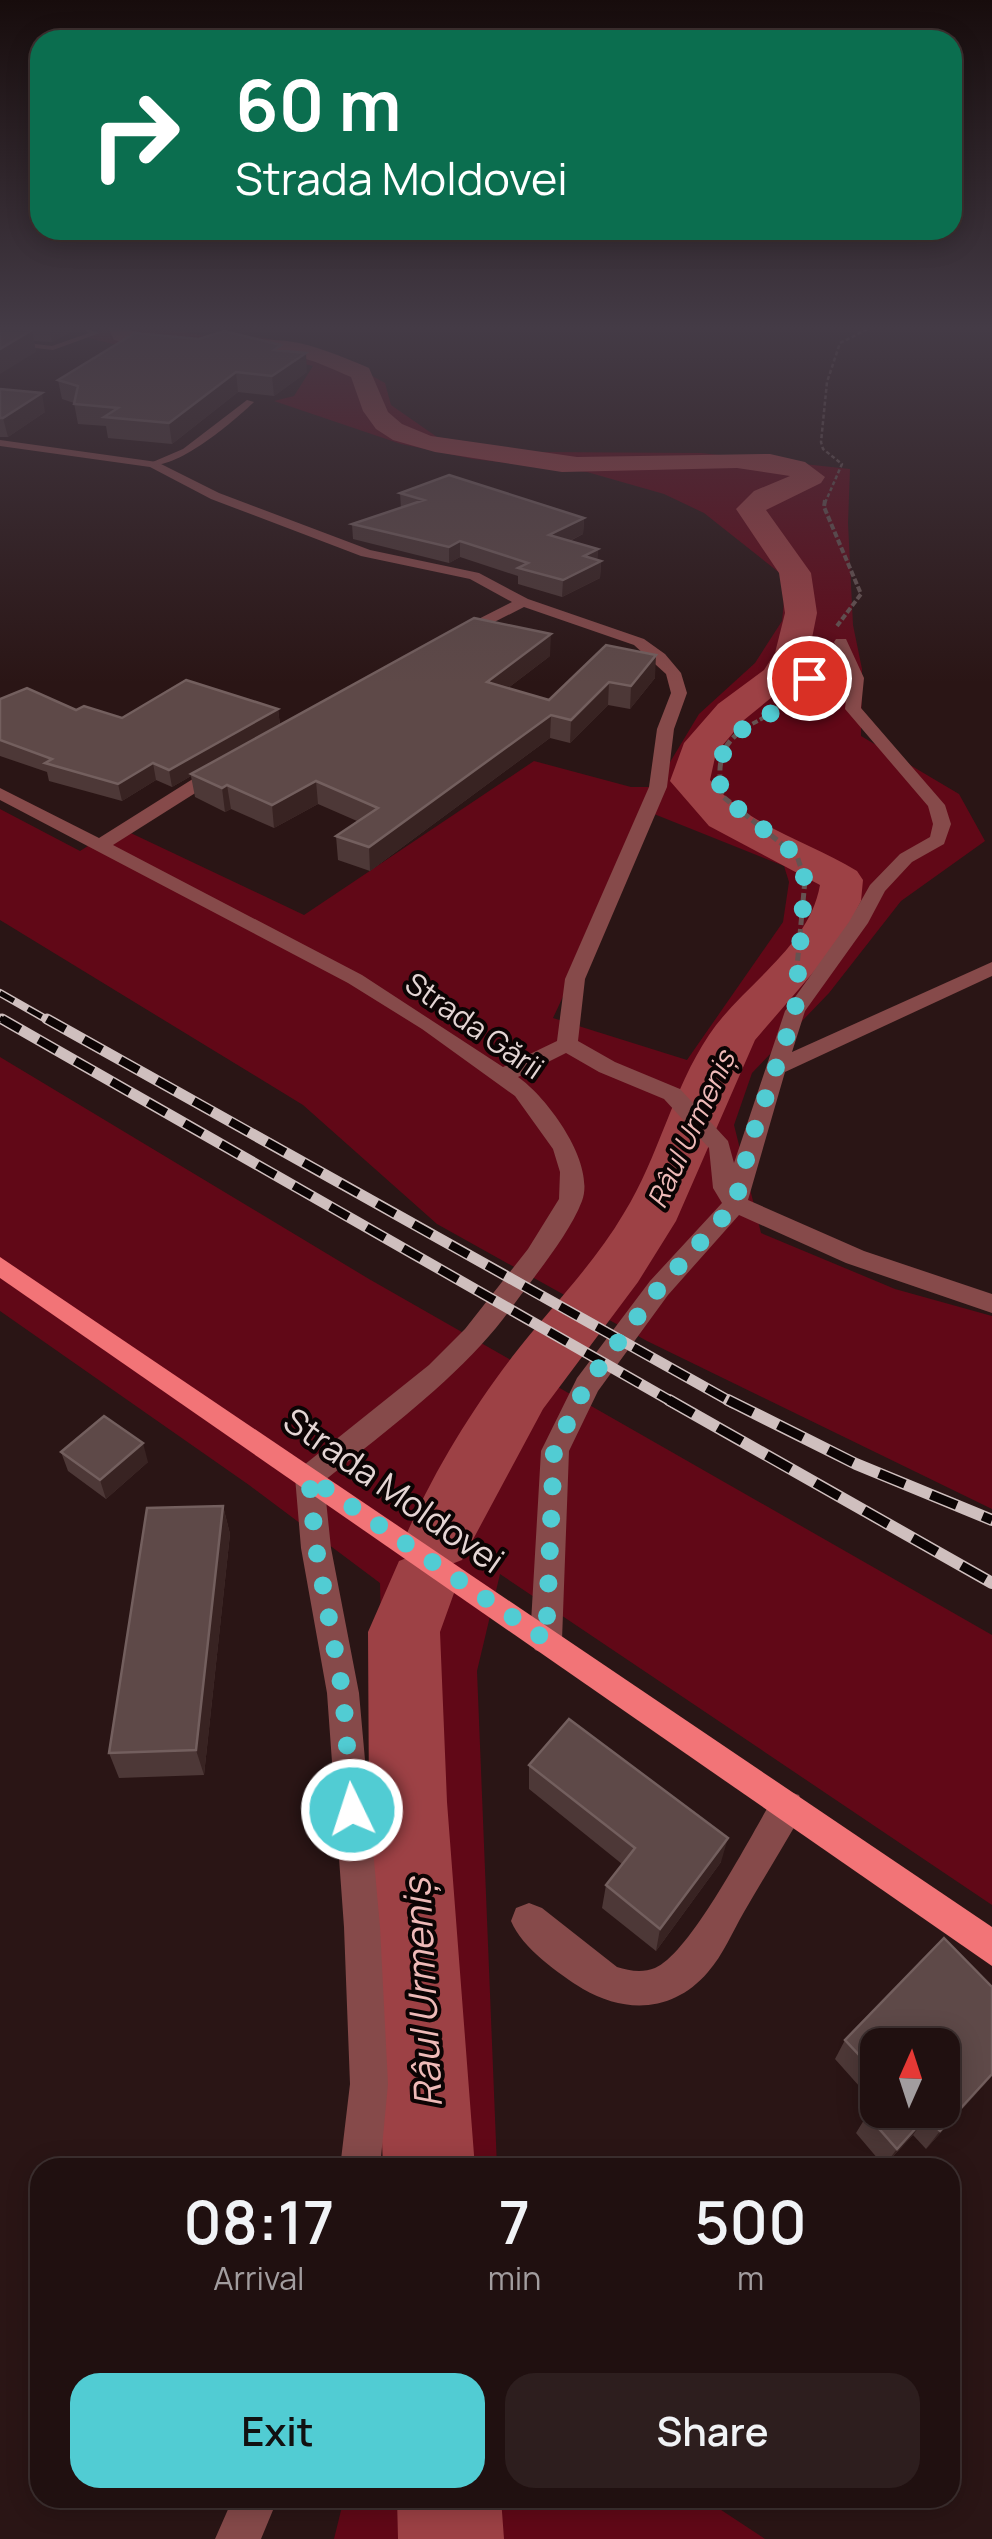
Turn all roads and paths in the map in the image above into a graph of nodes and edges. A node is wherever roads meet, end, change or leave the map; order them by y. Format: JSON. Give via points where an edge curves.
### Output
{"nodes":[{"id":1,"x":25,"y":446,"type":"edge"},
{"id":2,"x":192,"y":446,"type":"edge"},
{"id":3,"x":822,"y":446,"type":"edge"},
{"id":4,"x":152,"y":464,"type":"junction"},
{"id":5,"x":523,"y":602,"type":"junction"},
{"id":6,"x":445,"y":642,"type":"edge"},
{"id":7,"x":841,"y":642,"type":"junction"},
{"id":8,"x":243,"y":756,"type":"edge"},
{"id":9,"x":0,"y":793,"type":"edge"},
{"id":10,"x":100,"y":845,"type":"junction"},
{"id":11,"x":992,"y":968,"type":"edge"},
{"id":12,"x":795,"y":1012,"type":"junction"},
{"id":13,"x":567,"y":1044,"type":"junction"},
{"id":14,"x":773,"y":1069,"type":"junction"},
{"id":15,"x":505,"y":1075,"type":"junction"},
{"id":16,"x":735,"y":1204,"type":"junction"},
{"id":17,"x":0,"y":1266,"type":"edge"},
{"id":18,"x":992,"y":1304,"type":"edge"},
{"id":19,"x":309,"y":1477,"type":"junction"},
{"id":20,"x":546,"y":1640,"type":"junction"},
{"id":21,"x":786,"y":1808,"type":"junction"},
{"id":22,"x":530,"y":1920,"type":"dead end"},
{"id":23,"x":992,"y":1948,"type":"edge"},
{"id":24,"x":361,"y":2158,"type":"edge"},
{"id":25,"x":252,"y":2508,"type":"edge"},
{"id":26,"x":238,"y":2539,"type":"edge"}],
"edges":[{"from":1,"to":4,"type":"street"},
{"from":2,"to":4,"type":"lane"},
{"from":3,"to":7,"type":"path","via":[[842,464],[825,492],[824,508],[861,594],[840,619]]},
{"from":4,"to":5,"type":"street","via":[[214,496],[348,546],[474,576]]},
{"from":5,"to":6,"type":"street"},
{"from":5,"to":13,"type":"street","via":[[640,642],[673,673],[679,692],[662,731],[664,762],[649,813],[576,979]]},
{"from":7,"to":12,"type":"street","via":[[856,678],[853,709],[936,805],[942,824],[938,840],[906,858],[878,889]]},
{"from":7,"to":12,"type":"path","via":[[770,714],[734,734],[717,765],[722,796],[797,856],[805,880]]},
{"from":8,"to":10,"type":"street"},
{"from":9,"to":10,"type":"street","name":"Strada Gării"},
{"from":10,"to":15,"type":"street","name":"Strada Gării","via":[[355,979]]},
{"from":11,"to":14,"type":"street"},
{"from":12,"to":14,"type":"street"},
{"from":13,"to":15,"type":"street"},
{"from":13,"to":16,"type":"street","via":[[672,1094],[720,1146],[725,1188]]},
{"from":14,"to":16,"type":"street"},
{"from":15,"to":19,"type":"street","name":"Strada Gării","via":[[534,1102],[564,1148],[572,1172],[560,1222],[474,1336]]},
{"from":16,"to":18,"type":"street","via":[[855,1257]]},
{"from":16,"to":20,"type":"street","via":[[659,1288],[586,1385],[554,1451]]},
{"from":17,"to":19,"type":"main road","name":"Strada Moldovei"},
{"from":19,"to":20,"type":"main road","name":"Strada Moldovei"},
{"from":19,"to":24,"type":"street","via":[[343,1694],[362,1928],[369,2084]]},
{"from":20,"to":21,"type":"main road","name":"Strada Moldovei"},
{"from":21,"to":22,"type":"street","via":[[696,1959],[654,1990],[607,1984]]},
{"from":21,"to":23,"type":"main road","name":"Strada Moldovei"},
{"from":25,"to":26,"type":"street"}]}
